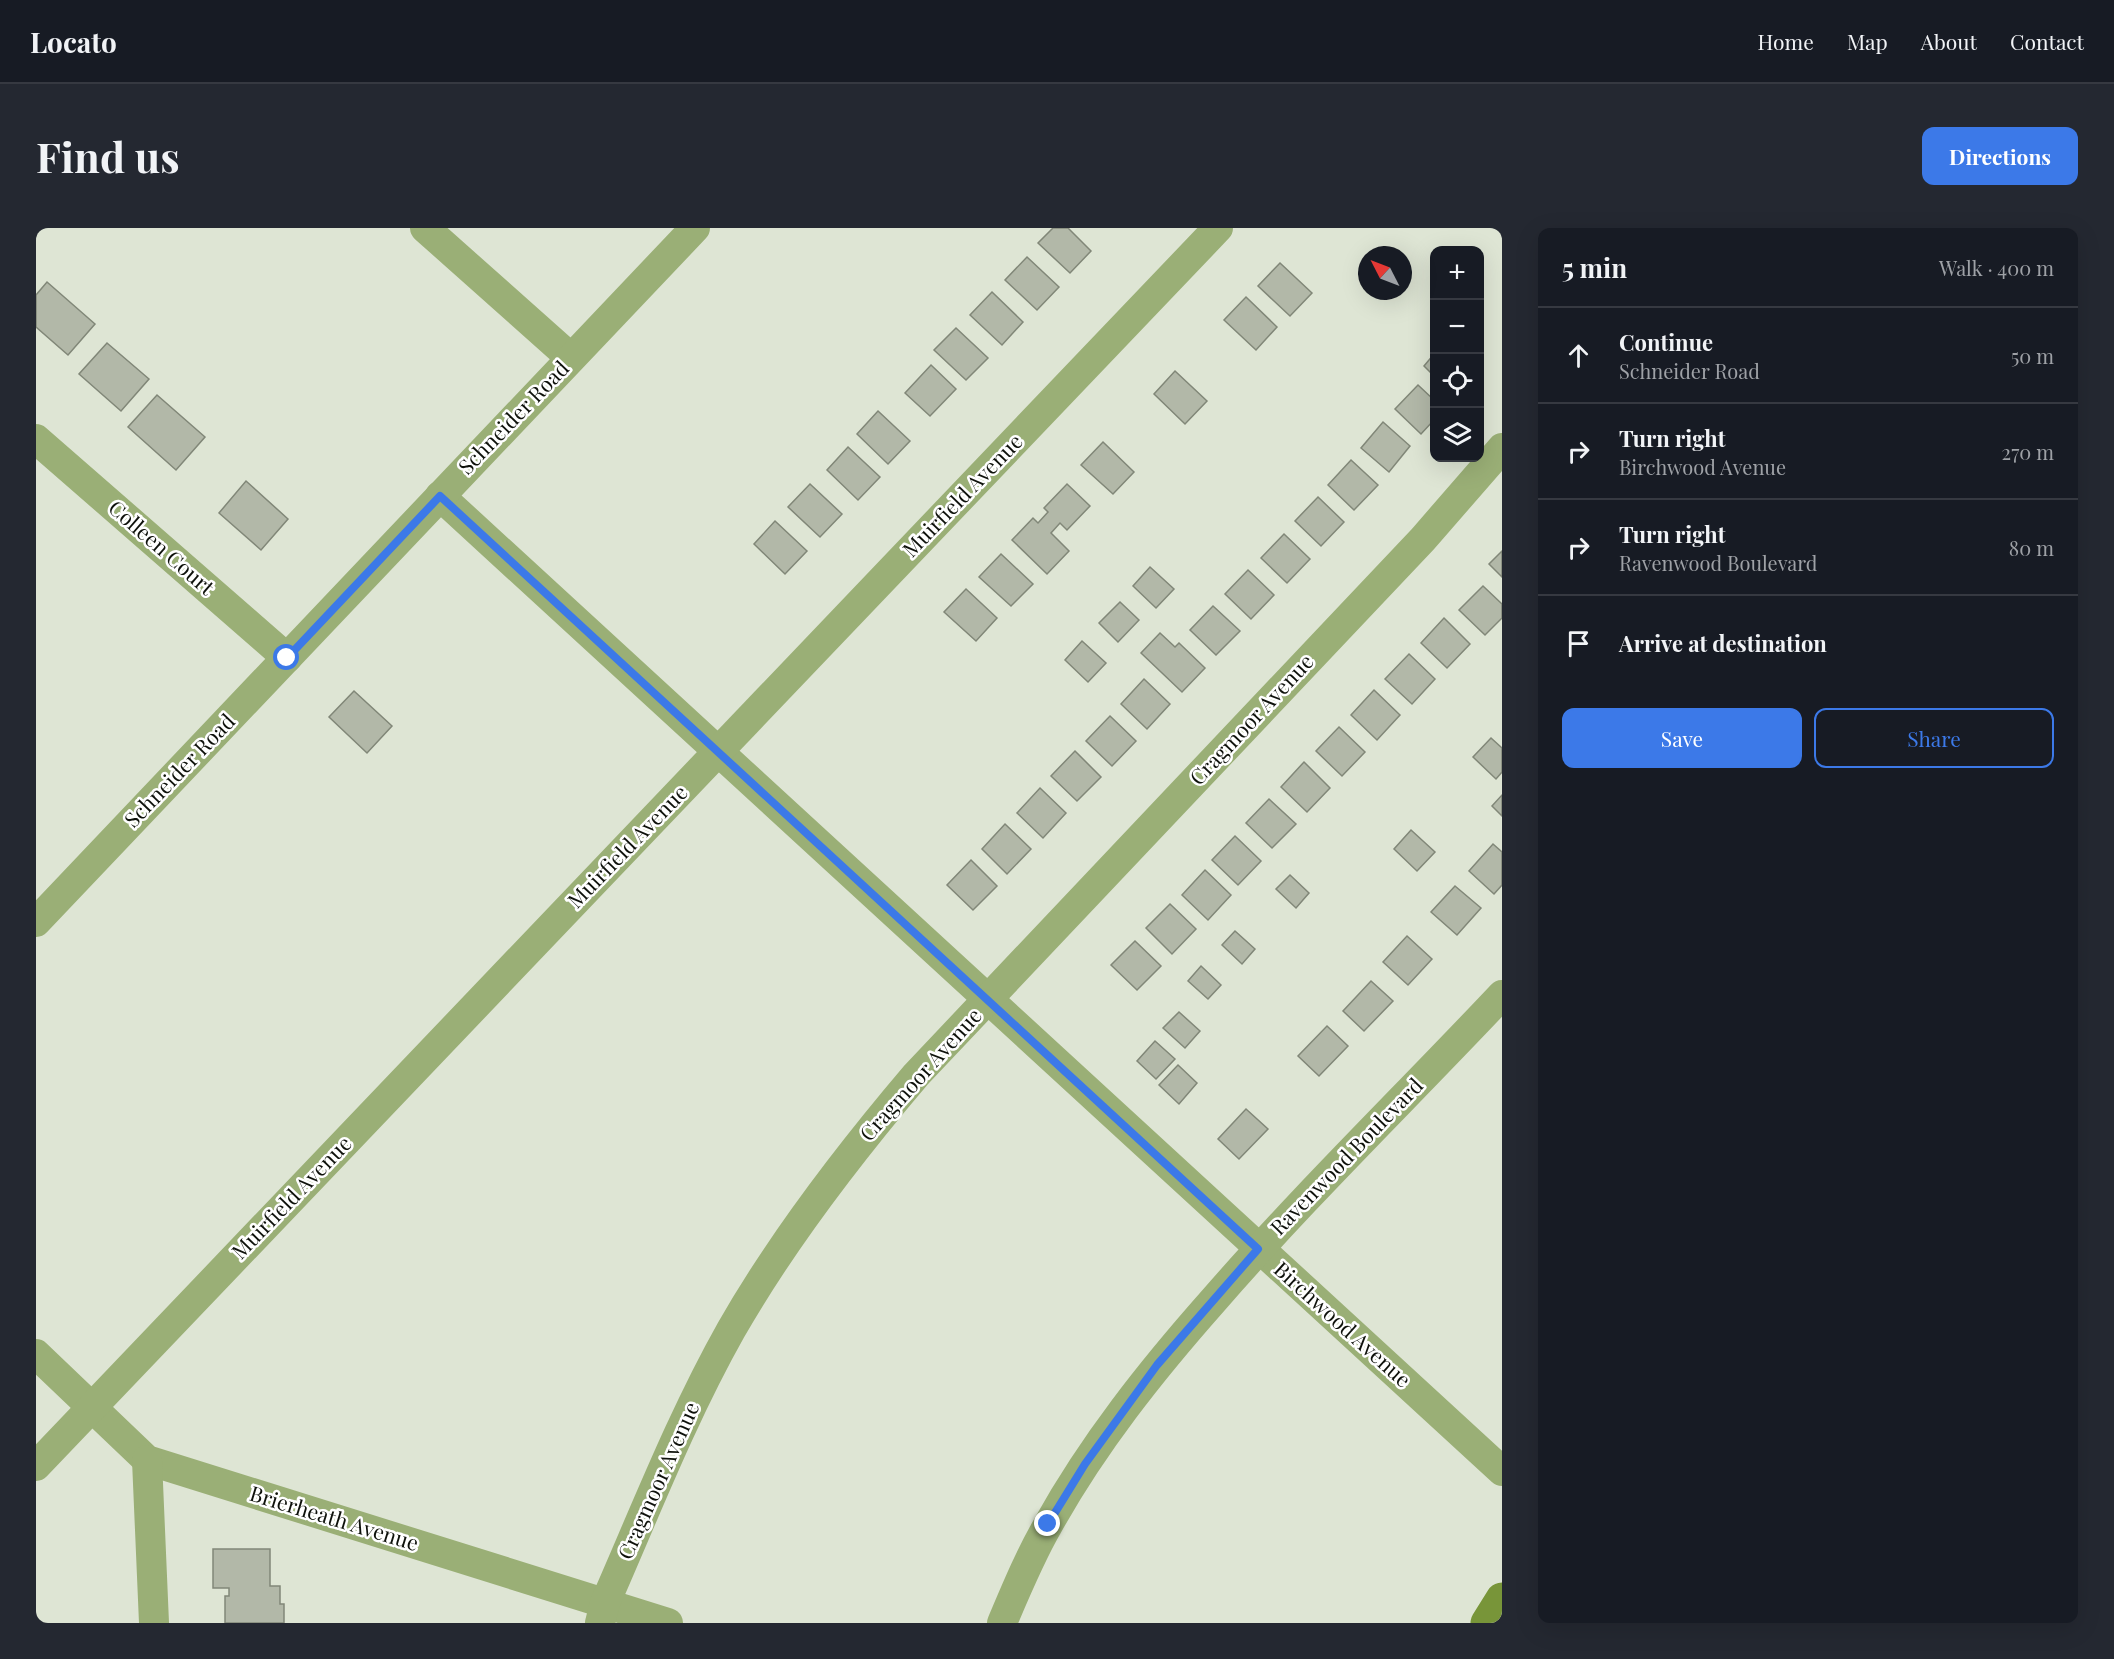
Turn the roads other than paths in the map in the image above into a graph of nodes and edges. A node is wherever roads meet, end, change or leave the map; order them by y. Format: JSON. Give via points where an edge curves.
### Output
{"nodes":[{"id":1,"x":425,"y":228,"type":"edge"},
{"id":2,"x":695,"y":228,"type":"edge"},
{"id":3,"x":1218,"y":228,"type":"edge"},
{"id":4,"x":572,"y":358,"type":"junction"},
{"id":5,"x":36,"y":439,"type":"edge"},
{"id":6,"x":1502,"y":448,"type":"edge"},
{"id":7,"x":440,"y":496,"type":"junction"},
{"id":8,"x":287,"y":658,"type":"junction"},
{"id":9,"x":718,"y":753,"type":"junction"},
{"id":10,"x":36,"y":922,"type":"edge"},
{"id":11,"x":1502,"y":995,"type":"edge"},
{"id":12,"x":989,"y":999,"type":"junction"},
{"id":13,"x":1258,"y":1249,"type":"junction"},
{"id":14,"x":36,"y":1354,"type":"edge"},
{"id":15,"x":92,"y":1407,"type":"junction"},
{"id":16,"x":147,"y":1461,"type":"junction"},
{"id":17,"x":36,"y":1466,"type":"edge"},
{"id":18,"x":1502,"y":1471,"type":"edge"},
{"id":19,"x":1502,"y":1599,"type":"edge"},
{"id":20,"x":603,"y":1613,"type":"edge"},
{"id":21,"x":154,"y":1623,"type":"edge"},
{"id":22,"x":668,"y":1623,"type":"edge"},
{"id":23,"x":1002,"y":1623,"type":"edge"},
{"id":24,"x":1487,"y":1623,"type":"edge"}],
"edges":[{"from":1,"to":4,"type":"street"},
{"from":2,"to":4,"type":"street","name":"Schneider Road"},
{"from":3,"to":9,"type":"street","name":"Muirfield Avenue"},
{"from":4,"to":7,"type":"street","name":"Schneider Road"},
{"from":5,"to":8,"type":"street","name":"Colleen Court"},
{"from":6,"to":12,"type":"street","name":"Cragmoor Avenue","via":[[1423,538]]},
{"from":7,"to":8,"type":"street","name":"Schneider Road"},
{"from":7,"to":9,"type":"street","name":"Birchwood Avenue"},
{"from":8,"to":10,"type":"street","name":"Schneider Road"},
{"from":9,"to":12,"type":"street","name":"Birchwood Avenue"},
{"from":9,"to":15,"type":"street","name":"Muirfield Avenue"},
{"from":11,"to":13,"type":"street","name":"Ravenwood Boulevard"},
{"from":12,"to":13,"type":"street","name":"Birchwood Avenue"},
{"from":12,"to":20,"type":"street","name":"Cragmoor Avenue","via":[[880,1116],[770,1266],[696,1399]]},
{"from":13,"to":18,"type":"street","name":"Birchwood Avenue"},
{"from":13,"to":23,"type":"street","name":"Ravenwood Boulevard","via":[[1157,1365],[1085,1464],[1048,1524]]},
{"from":14,"to":15,"type":"street","name":"Brierheath Avenue"},
{"from":15,"to":16,"type":"street","name":"Brierheath Avenue"},
{"from":15,"to":17,"type":"street","name":"Muirfield Avenue"},
{"from":16,"to":20,"type":"street","name":"Brierheath Avenue"},
{"from":16,"to":21,"type":"street"},
{"from":19,"to":24,"type":"street"},
{"from":20,"to":22,"type":"street","name":"Brierheath Avenue"}]}
